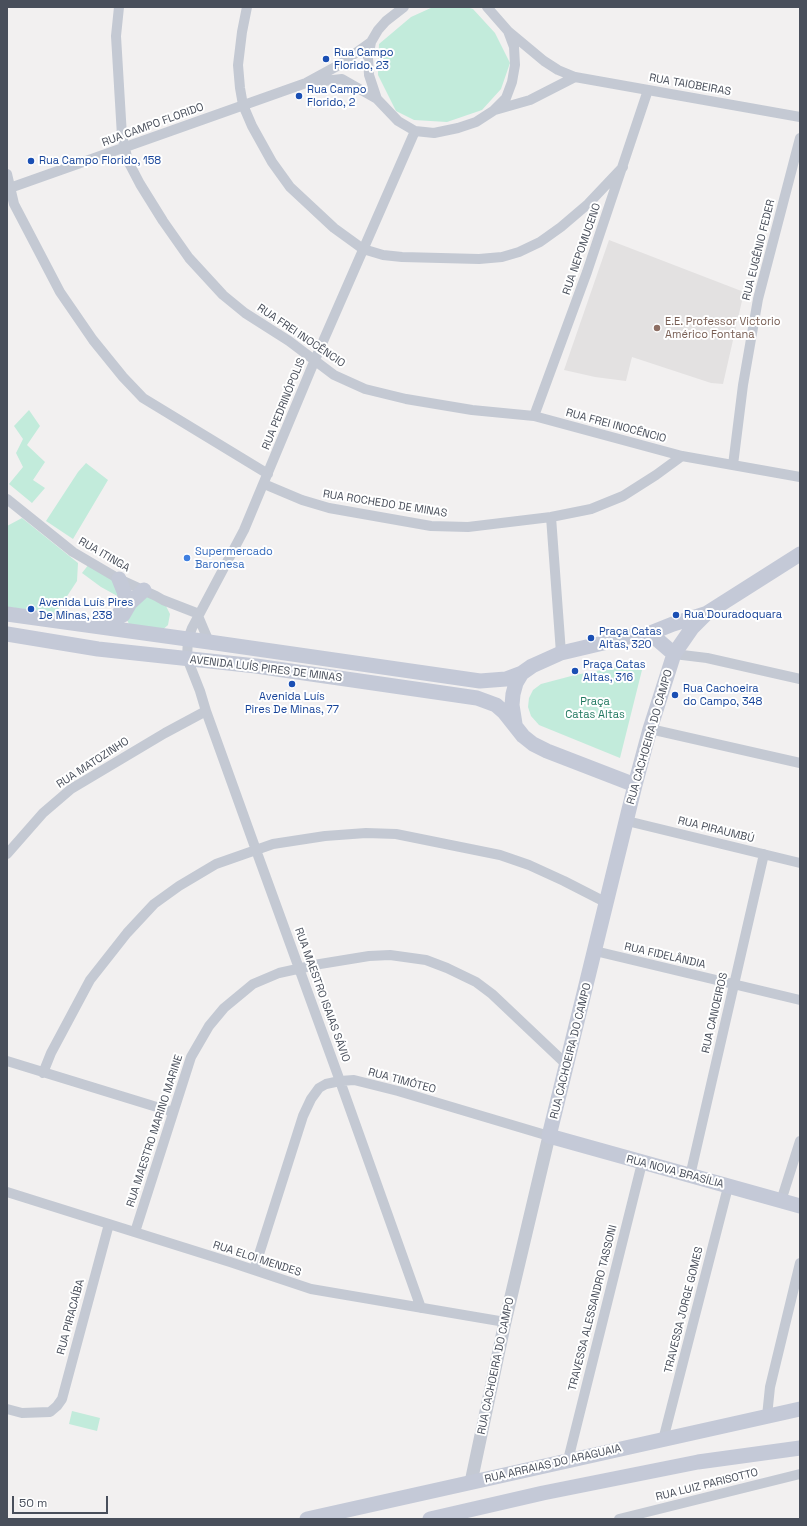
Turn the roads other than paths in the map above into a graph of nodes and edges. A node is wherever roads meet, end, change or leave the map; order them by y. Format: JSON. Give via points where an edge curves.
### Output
{"nodes":[{"id":1,"x":119,"y":7,"type":"edge"},
{"id":2,"x":247,"y":7,"type":"edge"},
{"id":3,"x":404,"y":7,"type":"edge"},
{"id":4,"x":487,"y":7,"type":"edge"},
{"id":5,"x":508,"y":31,"type":"junction"},
{"id":6,"x":371,"y":42,"type":"junction"},
{"id":7,"x":575,"y":76,"type":"junction"},
{"id":8,"x":306,"y":83,"type":"junction"},
{"id":9,"x":648,"y":90,"type":"junction"},
{"id":10,"x":377,"y":99,"type":"junction"},
{"id":11,"x":243,"y":105,"type":"junction"},
{"id":12,"x":493,"y":111,"type":"junction"},
{"id":13,"x":800,"y":118,"type":"edge"},
{"id":14,"x":415,"y":131,"type":"junction"},
{"id":15,"x":800,"y":138,"type":"edge"},
{"id":16,"x":124,"y":147,"type":"junction"},
{"id":17,"x":623,"y":167,"type":"junction"},
{"id":18,"x":7,"y":174,"type":"edge"},
{"id":19,"x":9,"y":189,"type":"edge"},
{"id":20,"x":363,"y":249,"type":"junction"},
{"id":21,"x":314,"y":362,"type":"junction"},
{"id":22,"x":534,"y":416,"type":"junction"},
{"id":23,"x":682,"y":456,"type":"junction"},
{"id":24,"x":733,"y":465,"type":"junction"},
{"id":25,"x":800,"y":477,"type":"edge"},
{"id":26,"x":266,"y":479,"type":"junction"},
{"id":27,"x":7,"y":499,"type":"edge"},
{"id":28,"x":551,"y":517,"type":"junction"},
{"id":29,"x":800,"y":554,"type":"edge"},
{"id":30,"x":119,"y":579,"type":"junction"},
{"id":31,"x":144,"y":590,"type":"junction"},
{"id":32,"x":708,"y":613,"type":"junction"},
{"id":33,"x":7,"y":614,"type":"edge"},
{"id":34,"x":198,"y":615,"type":"junction"},
{"id":35,"x":94,"y":626,"type":"junction"},
{"id":36,"x":124,"y":630,"type":"junction"},
{"id":37,"x":7,"y":634,"type":"edge"},
{"id":38,"x":648,"y":634,"type":"junction"},
{"id":39,"x":188,"y":639,"type":"junction"},
{"id":40,"x":209,"y":642,"type":"junction"},
{"id":41,"x":561,"y":653,"type":"junction"},
{"id":42,"x":674,"y":654,"type":"junction"},
{"id":43,"x":187,"y":658,"type":"junction"},
{"id":44,"x":204,"y":660,"type":"junction"},
{"id":45,"x":522,"y":673,"type":"junction"},
{"id":46,"x":800,"y":679,"type":"edge"},
{"id":47,"x":200,"y":690,"type":"junction"},
{"id":48,"x":206,"y":711,"type":"junction"},
{"id":49,"x":515,"y":724,"type":"junction"},
{"id":50,"x":650,"y":729,"type":"junction"},
{"id":51,"x":800,"y":763,"type":"edge"},
{"id":52,"x":635,"y":785,"type":"junction"},
{"id":53,"x":627,"y":821,"type":"junction"},
{"id":54,"x":256,"y":850,"type":"junction"},
{"id":55,"x":7,"y":854,"type":"edge"},
{"id":56,"x":764,"y":854,"type":"junction"},
{"id":57,"x":800,"y":863,"type":"edge"},
{"id":58,"x":606,"y":903,"type":"junction"},
{"id":59,"x":595,"y":951,"type":"junction"},
{"id":60,"x":299,"y":968,"type":"junction"},
{"id":61,"x":734,"y":985,"type":"junction"},
{"id":62,"x":800,"y":1000,"type":"edge"},
{"id":63,"x":7,"y":1061,"type":"edge"},
{"id":64,"x":567,"y":1065,"type":"junction"},
{"id":65,"x":43,"y":1073,"type":"junction"},
{"id":66,"x":340,"y":1081,"type":"junction"},
{"id":67,"x":173,"y":1112,"type":"junction"},
{"id":68,"x":549,"y":1136,"type":"junction"},
{"id":69,"x":800,"y":1141,"type":"edge"},
{"id":70,"x":642,"y":1163,"type":"junction"},
{"id":71,"x":690,"y":1176,"type":"junction"},
{"id":72,"x":728,"y":1187,"type":"junction"},
{"id":73,"x":7,"y":1192,"type":"edge"},
{"id":74,"x":780,"y":1201,"type":"junction"},
{"id":75,"x":800,"y":1206,"type":"edge"},
{"id":76,"x":110,"y":1224,"type":"junction"},
{"id":77,"x":134,"y":1232,"type":"junction"},
{"id":78,"x":800,"y":1263,"type":"edge"},
{"id":79,"x":254,"y":1270,"type":"junction"},
{"id":80,"x":421,"y":1308,"type":"junction"},
{"id":81,"x":506,"y":1322,"type":"junction"},
{"id":82,"x":7,"y":1409,"type":"edge"},
{"id":83,"x":800,"y":1409,"type":"edge"},
{"id":84,"x":766,"y":1416,"type":"junction"},
{"id":85,"x":663,"y":1440,"type":"junction"},
{"id":86,"x":800,"y":1448,"type":"edge"},
{"id":87,"x":568,"y":1460,"type":"junction"},
{"id":88,"x":800,"y":1474,"type":"edge"},
{"id":89,"x":471,"y":1482,"type":"junction"},
{"id":90,"x":307,"y":1519,"type":"edge"},
{"id":91,"x":430,"y":1519,"type":"edge"},
{"id":92,"x":619,"y":1519,"type":"edge"}],
"edges":[{"from":1,"to":16,"type":"street","name":"RUA FREI INOCÊNCIO","via":[[116,36]]},
{"from":2,"to":11,"type":"street","via":[[238,65]]},
{"from":3,"to":6,"type":"street","via":[[386,21]]},
{"from":4,"to":5,"type":"street"},
{"from":5,"to":7,"type":"street","name":"RUA TAIOBEIRAS","via":[[544,61],[558,70]]},
{"from":5,"to":12,"type":"street","via":[[514,47],[515,65],[512,82],[506,98]]},
{"from":6,"to":8,"type":"street","name":"RUA CAMPO FLORIDO","via":[[339,65]]},
{"from":6,"to":10,"type":"street","via":[[368,58],[369,75]]},
{"from":7,"to":9,"type":"street","name":"RUA TAIOBEIRAS"},
{"from":7,"to":12,"type":"street","via":[[530,100]]},
{"from":8,"to":10,"type":"street","name":"RUA CAMPO FLORIDO","via":[[342,79]]},
{"from":8,"to":11,"type":"street","name":"RUA CAMPO FLORIDO"},
{"from":9,"to":13,"type":"street","name":"RUA TAIOBEIRAS"},
{"from":9,"to":17,"type":"street","name":"RUA NEPOMUCENO"},
{"from":10,"to":14,"type":"street","via":[[398,121]]},
{"from":11,"to":16,"type":"street","name":"RUA CAMPO FLORIDO"},
{"from":11,"to":20,"type":"street","via":[[268,156],[290,187],[334,228]]},
{"from":12,"to":14,"type":"street","via":[[476,122],[458,128],[434,133]]},
{"from":14,"to":20,"type":"street","name":"RUA PEDRINÓPOLIS"},
{"from":15,"to":24,"type":"street","name":"RUA EUGÊNIO FEDER","via":[[758,299],[743,385]]},
{"from":16,"to":19,"type":"street","name":"RUA CAMPO FLORIDO"},
{"from":16,"to":21,"type":"street","name":"RUA FREI INOCÊNCIO","via":[[128,162],[140,184],[194,263],[223,295],[245,313],[289,341]]},
{"from":17,"to":20,"type":"street","via":[[588,204],[561,227],[540,242],[519,252],[479,259],[396,257]]},
{"from":17,"to":22,"type":"street","name":"RUA NEPOMUCENO"},
{"from":18,"to":19,"type":"street","name":"RUA ROCHEDO DE MINAS"},
{"from":19,"to":26,"type":"street","name":"RUA ROCHEDO DE MINAS","via":[[14,204],[60,292],[93,340],[123,376],[143,398]]},
{"from":20,"to":21,"type":"street","name":"RUA PEDRINÓPOLIS"},
{"from":21,"to":22,"type":"street","name":"RUA FREI INOCÊNCIO","via":[[334,375],[365,389],[472,410]]},
{"from":21,"to":26,"type":"street","name":"RUA PEDRINÓPOLIS"},
{"from":22,"to":23,"type":"street","name":"RUA FREI INOCÊNCIO"},
{"from":23,"to":24,"type":"street","name":"RUA FREI INOCÊNCIO"},
{"from":23,"to":28,"type":"street","name":"RUA ROCHEDO DE MINAS","via":[[623,496],[590,509]]},
{"from":24,"to":25,"type":"street","name":"RUA FREI INOCÊNCIO"},
{"from":26,"to":28,"type":"street","name":"RUA ROCHEDO DE MINAS","via":[[302,500],[329,508],[431,526],[468,527]]},
{"from":26,"to":34,"type":"street","name":"RUA PEDRINÓPOLIS","via":[[244,530]]},
{"from":27,"to":30,"type":"street","name":"RUA ITINGA","via":[[73,552]]},
{"from":28,"to":41,"type":"street"},
{"from":29,"to":32,"type":"main road"},
{"from":30,"to":31,"type":"street","name":"RUA ITINGA"},
{"from":30,"to":35,"type":"main road","via":[[125,594],[123,607],[114,622]]},
{"from":31,"to":34,"type":"street","name":"RUA ITINGA"},
{"from":31,"to":36,"type":"main road","via":[[126,609],[122,623]]},
{"from":32,"to":38,"type":"main road"},
{"from":32,"to":42,"type":"main road","via":[[692,628]]},
{"from":33,"to":35,"type":"main road","name":"AVENIDA LUÍS PIRES DE MINAS"},
{"from":34,"to":39,"type":"street","name":"RUA PEDRINÓPOLIS"},
{"from":34,"to":40,"type":"street"},
{"from":35,"to":36,"type":"main road","name":"AVENIDA LUÍS PIRES DE MINAS"},
{"from":36,"to":39,"type":"main road","name":"AVENIDA LUÍS PIRES DE MINAS"},
{"from":37,"to":43,"type":"main road","name":"AVENIDA LUÍS PIRES DE MINAS","via":[[98,649]]},
{"from":38,"to":41,"type":"main road"},
{"from":38,"to":42,"type":"main road"},
{"from":39,"to":40,"type":"main road","name":"AVENIDA LUÍS PIRES DE MINAS"},
{"from":39,"to":43,"type":"street","name":"RUA MAESTRO ISAIAS SÁVIO"},
{"from":40,"to":45,"type":"main road","name":"AVENIDA LUÍS PIRES DE MINAS","via":[[480,681],[498,680]]},
{"from":41,"to":45,"type":"main road"},
{"from":42,"to":46,"type":"street","via":[[707,658]]},
{"from":42,"to":50,"type":"main road","name":"RUA CACHOEIRA DO CAMPO"},
{"from":43,"to":44,"type":"main road","name":"AVENIDA LUÍS PIRES DE MINAS"},
{"from":43,"to":47,"type":"street","name":"RUA MAESTRO ISAIAS SÁVIO"},
{"from":44,"to":47,"type":"street","name":"RUA MAESTRO ISAIAS SÁVIO","via":[[200,668]]},
{"from":44,"to":49,"type":"main road","name":"AVENIDA LUÍS PIRES DE MINAS","via":[[477,698],[496,705]]},
{"from":45,"to":49,"type":"main road","via":[[513,694]]},
{"from":47,"to":48,"type":"street","name":"RUA MAESTRO ISAIAS SÁVIO"},
{"from":48,"to":54,"type":"street","name":"RUA MAESTRO ISAIAS SÁVIO"},
{"from":48,"to":55,"type":"street","name":"RUA MATOZINHO","via":[[71,789],[43,813]]},
{"from":49,"to":52,"type":"main road","via":[[523,736],[533,744]]},
{"from":50,"to":51,"type":"street"},
{"from":50,"to":52,"type":"main road","name":"RUA CACHOEIRA DO CAMPO"},
{"from":52,"to":53,"type":"main road","name":"RUA CACHOEIRA DO CAMPO"},
{"from":53,"to":56,"type":"street","name":"RUA PIRAUMBÚ"},
{"from":53,"to":58,"type":"main road","name":"RUA CACHOEIRA DO CAMPO"},
{"from":54,"to":58,"type":"street","via":[[273,844],[325,836],[396,834],[500,855],[564,880]]},
{"from":54,"to":60,"type":"street","name":"RUA MAESTRO ISAIAS SÁVIO"},
{"from":54,"to":65,"type":"street","via":[[216,864],[154,904],[90,980]]},
{"from":56,"to":57,"type":"street","name":"RUA PIRAUMBÚ"},
{"from":56,"to":61,"type":"street","name":"RUA CANOEIROS"},
{"from":58,"to":59,"type":"main road","name":"RUA CACHOEIRA DO CAMPO"},
{"from":59,"to":61,"type":"street","name":"RUA FIDELÂNDIA"},
{"from":59,"to":64,"type":"main road","name":"RUA CACHOEIRA DO CAMPO"},
{"from":60,"to":64,"type":"street","name":"RUA MAESTRO MARINO MARINE","via":[[369,956],[390,955],[426,960],[470,979],[492,994]]},
{"from":60,"to":66,"type":"street","name":"RUA MAESTRO ISAIAS SÁVIO"},
{"from":60,"to":67,"type":"street","name":"RUA MAESTRO MARINO MARINE","via":[[253,984],[224,1008],[209,1026],[191,1057]]},
{"from":61,"to":62,"type":"street","name":"RUA FIDELÂNDIA"},
{"from":61,"to":71,"type":"street","name":"RUA CANOEIROS"},
{"from":63,"to":65,"type":"street"},
{"from":64,"to":68,"type":"main road","name":"RUA CACHOEIRA DO CAMPO"},
{"from":65,"to":67,"type":"street"},
{"from":66,"to":68,"type":"street","name":"RUA TIMÓTEO","via":[[354,1080],[398,1091]]},
{"from":66,"to":79,"type":"street","name":"RUA TIMÓTEO","via":[[319,1088],[303,1116]]},
{"from":66,"to":80,"type":"street","name":"RUA MAESTRO ISAIAS SÁVIO"},
{"from":67,"to":77,"type":"street","name":"RUA MAESTRO MARINO MARINE"},
{"from":68,"to":70,"type":"main road","name":"RUA NOVA BRASÍLIA"},
{"from":68,"to":81,"type":"street","name":"RUA CACHOEIRA DO CAMPO"},
{"from":69,"to":74,"type":"street"},
{"from":70,"to":71,"type":"main road","name":"RUA NOVA BRASÍLIA"},
{"from":70,"to":87,"type":"street","name":"TRAVESSA ALESSANDRO TASSONI"},
{"from":71,"to":72,"type":"main road","name":"RUA NOVA BRASÍLIA"},
{"from":72,"to":74,"type":"main road","name":"RUA NOVA BRASÍLIA"},
{"from":72,"to":85,"type":"street","name":"TRAVESSA JORGE GOMES"},
{"from":73,"to":76,"type":"street","name":"RUA ELOI MENDES"},
{"from":74,"to":75,"type":"main road","name":"RUA NOVA BRASÍLIA"},
{"from":76,"to":77,"type":"street","name":"RUA ELOI MENDES"},
{"from":76,"to":82,"type":"street","name":"RUA PIRACAÍBA","via":[[62,1399],[50,1412],[22,1414]]},
{"from":77,"to":79,"type":"street","name":"RUA ELOI MENDES"},
{"from":78,"to":84,"type":"street","via":[[770,1387]]},
{"from":79,"to":80,"type":"street","name":"RUA ELOI MENDES","via":[[312,1289]]},
{"from":80,"to":81,"type":"street","name":"RUA ELOI MENDES"},
{"from":81,"to":89,"type":"street","name":"RUA CACHOEIRA DO CAMPO"},
{"from":83,"to":84,"type":"main road","name":"RUA ARRAIAS DO ARAGUAIA"},
{"from":84,"to":85,"type":"main road","name":"RUA ARRAIAS DO ARAGUAIA"},
{"from":85,"to":87,"type":"main road","name":"RUA ARRAIAS DO ARAGUAIA"},
{"from":86,"to":91,"type":"main road","via":[[690,1464]]},
{"from":87,"to":89,"type":"main road","name":"RUA ARRAIAS DO ARAGUAIA"},
{"from":88,"to":92,"type":"street","name":"RUA LUIZ PARISOTTO"},
{"from":89,"to":90,"type":"main road","name":"RUA ARRAIAS DO ARAGUAIA"}]}
